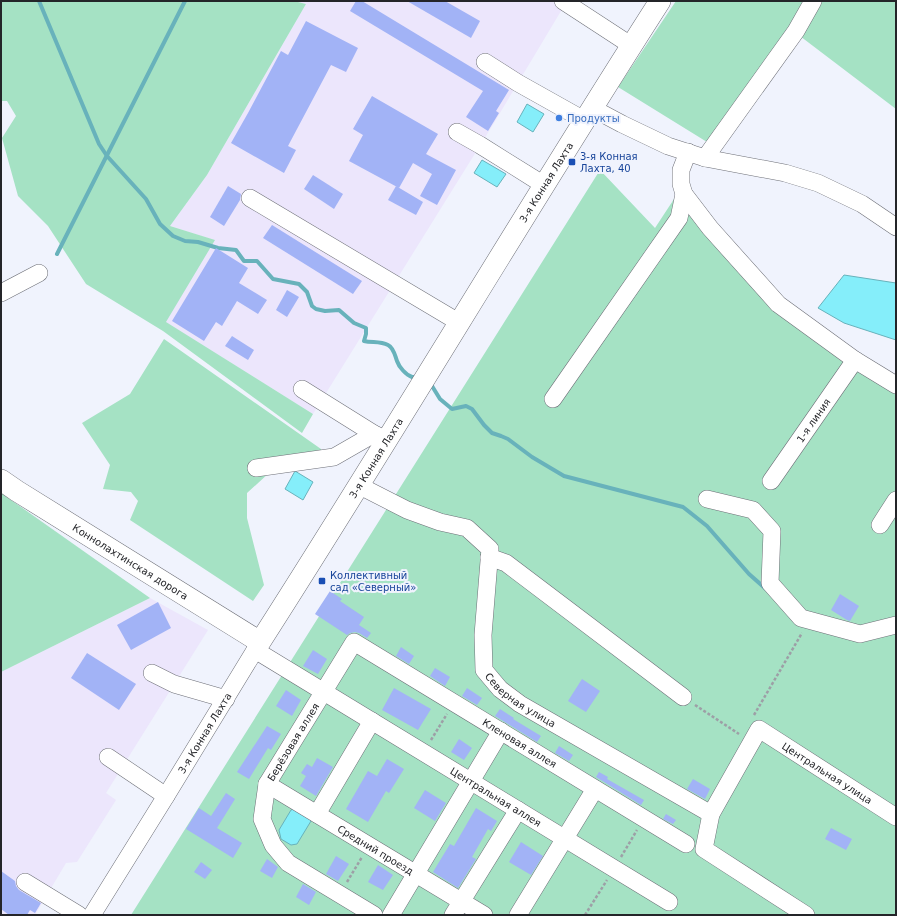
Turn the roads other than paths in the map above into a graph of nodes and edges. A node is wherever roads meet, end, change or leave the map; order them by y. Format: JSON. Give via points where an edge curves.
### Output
{"nodes":[{"id":1,"x":563,"y":1,"type":"edge"},
{"id":2,"x":660,"y":1,"type":"edge"},
{"id":3,"x":813,"y":1,"type":"edge"},
{"id":4,"x":632,"y":46,"type":"junction"},
{"id":5,"x":485,"y":62,"type":"dead end"},
{"id":6,"x":588,"y":114,"type":"junction"},
{"id":7,"x":456,"y":132,"type":"dead end"},
{"id":8,"x":688,"y":152,"type":"junction"},
{"id":9,"x":705,"y":158,"type":"junction"},
{"id":10,"x":544,"y":185,"type":"junction"},
{"id":11,"x":684,"y":194,"type":"junction"},
{"id":12,"x":250,"y":198,"type":"dead end"},
{"id":13,"x":896,"y":227,"type":"edge"},
{"id":14,"x":39,"y":273,"type":"dead end"},
{"id":15,"x":1,"y":293,"type":"edge"},
{"id":16,"x":460,"y":323,"type":"junction"},
{"id":17,"x":855,"y":360,"type":"junction"},
{"id":18,"x":896,"y":385,"type":"edge"},
{"id":19,"x":302,"y":389,"type":"dead end"},
{"id":20,"x":553,"y":399,"type":"dead end"},
{"id":21,"x":380,"y":437,"type":"junction"},
{"id":22,"x":256,"y":468,"type":"dead end"},
{"id":23,"x":1,"y":480,"type":"edge"},
{"id":24,"x":771,"y":481,"type":"dead end"},
{"id":25,"x":358,"y":485,"type":"junction"},
{"id":26,"x":707,"y":499,"type":"dead end"},
{"id":27,"x":896,"y":500,"type":"edge"},
{"id":28,"x":880,"y":525,"type":"dead end"},
{"id":29,"x":489,"y":557,"type":"junction"},
{"id":30,"x":896,"y":625,"type":"edge"},
{"id":31,"x":354,"y":642,"type":"joint"},
{"id":32,"x":257,"y":646,"type":"junction"},
{"id":33,"x":152,"y":673,"type":"dead end"},
{"id":34,"x":324,"y":692,"type":"junction"},
{"id":35,"x":683,"y":697,"type":"road end"},
{"id":36,"x":226,"y":699,"type":"junction"},
{"id":37,"x":372,"y":721,"type":"junction"},
{"id":38,"x":501,"y":731,"type":"junction"},
{"id":39,"x":108,"y":757,"type":"dead end"},
{"id":40,"x":471,"y":782,"type":"junction"},
{"id":41,"x":267,"y":784,"type":"junction"},
{"id":42,"x":595,"y":789,"type":"junction"},
{"id":43,"x":166,"y":796,"type":"junction"},
{"id":44,"x":518,"y":810,"type":"junction"},
{"id":45,"x":317,"y":814,"type":"junction"},
{"id":46,"x":711,"y":814,"type":"junction"},
{"id":47,"x":896,"y":817,"type":"edge"},
{"id":48,"x":565,"y":838,"type":"junction"},
{"id":49,"x":686,"y":844,"type":"dead end"},
{"id":50,"x":416,"y":874,"type":"junction"},
{"id":51,"x":25,"y":882,"type":"dead end"},
{"id":52,"x":669,"y":902,"type":"dead end"},
{"id":53,"x":458,"y":908,"type":"edge"},
{"id":54,"x":79,"y":915,"type":"edge"},
{"id":55,"x":92,"y":915,"type":"edge"},
{"id":56,"x":374,"y":915,"type":"edge"},
{"id":57,"x":391,"y":915,"type":"edge"},
{"id":58,"x":484,"y":915,"type":"edge"},
{"id":59,"x":518,"y":915,"type":"edge"},
{"id":60,"x":806,"y":915,"type":"edge"}],
"edges":[{"from":1,"to":4,"type":"street"},
{"from":2,"to":4,"type":"main road","name":"3-я Конная Лахта"},
{"from":3,"to":9,"type":"street","via":[[796,31]]},
{"from":4,"to":6,"type":"main road","name":"3-я Конная Лахта"},
{"from":5,"to":6,"type":"street","via":[[518,83]]},
{"from":6,"to":8,"type":"street","via":[[622,124],[668,146]]},
{"from":6,"to":10,"type":"main road","name":"3-я Конная Лахта"},
{"from":7,"to":10,"type":"street"},
{"from":8,"to":9,"type":"street"},
{"from":8,"to":11,"type":"street","via":[[681,170]]},
{"from":9,"to":13,"type":"street","via":[[785,173],[818,183],[862,204]]},
{"from":10,"to":16,"type":"main road","name":"3-я Конная Лахта"},
{"from":11,"to":17,"type":"street","via":[[710,228],[778,304]]},
{"from":11,"to":20,"type":"street","via":[[679,218]]},
{"from":12,"to":16,"type":"street"},
{"from":14,"to":15,"type":"street"},
{"from":16,"to":21,"type":"main road","name":"3-я Конная Лахта","via":[[422,384]]},
{"from":17,"to":18,"type":"street"},
{"from":17,"to":24,"type":"street","name":"1-я линия"},
{"from":19,"to":21,"type":"street"},
{"from":21,"to":22,"type":"street","via":[[334,457]]},
{"from":21,"to":25,"type":"main road","name":"3-я Конная Лахта"},
{"from":23,"to":32,"type":"main road","name":"Коннолахтинская дорога"},
{"from":25,"to":29,"type":"street","via":[[406,510],[467,528],[490,549]]},
{"from":25,"to":32,"type":"main road","name":"3-я Конная Лахта"},
{"from":26,"to":30,"type":"street","via":[[753,510],[772,531],[770,583],[801,618],[860,634]]},
{"from":27,"to":28,"type":"street"},
{"from":29,"to":35,"type":"street","via":[[506,563]]},
{"from":29,"to":46,"type":"street","name":"Северная улица","via":[[483,635],[484,670],[500,689],[520,704]]},
{"from":31,"to":34,"type":"street","name":"Берёзовая аллея"},
{"from":31,"to":38,"type":"street","name":"Кленовая аллея"},
{"from":32,"to":34,"type":"street","name":"Центральная аллея"},
{"from":32,"to":36,"type":"street","name":"3-я Конная Лахта"},
{"from":33,"to":36,"type":"street","via":[[174,684]]},
{"from":34,"to":37,"type":"street","name":"Центральная аллея"},
{"from":34,"to":41,"type":"street","name":"Берёзовая аллея"},
{"from":36,"to":43,"type":"street","name":"3-я Конная Лахта"},
{"from":37,"to":40,"type":"street","name":"Центральная аллея"},
{"from":37,"to":45,"type":"street"},
{"from":38,"to":40,"type":"street"},
{"from":38,"to":42,"type":"street","name":"Кленовая аллея"},
{"from":39,"to":43,"type":"street"},
{"from":40,"to":44,"type":"street","name":"Центральная аллея"},
{"from":40,"to":50,"type":"street"},
{"from":41,"to":45,"type":"street","name":"Средний проезд"},
{"from":41,"to":56,"type":"street","name":"Берёзовая аллея","via":[[262,819],[273,845],[288,862]]},
{"from":42,"to":48,"type":"street"},
{"from":42,"to":49,"type":"street","name":"Кленовая аллея"},
{"from":43,"to":55,"type":"street","name":"3-я Конная Лахта"},
{"from":44,"to":48,"type":"street","name":"Центральная аллея"},
{"from":44,"to":53,"type":"street"},
{"from":45,"to":50,"type":"street","name":"Средний проезд"},
{"from":46,"to":47,"type":"street","name":"Центральная улица","via":[[755,736]]},
{"from":46,"to":60,"type":"street","via":[[704,849]]},
{"from":48,"to":52,"type":"street","name":"Центральная аллея"},
{"from":48,"to":59,"type":"street"},
{"from":50,"to":53,"type":"street","name":"Средний проезд"},
{"from":50,"to":57,"type":"street"},
{"from":51,"to":54,"type":"street"},
{"from":53,"to":58,"type":"street","name":"Средний проезд"}]}
